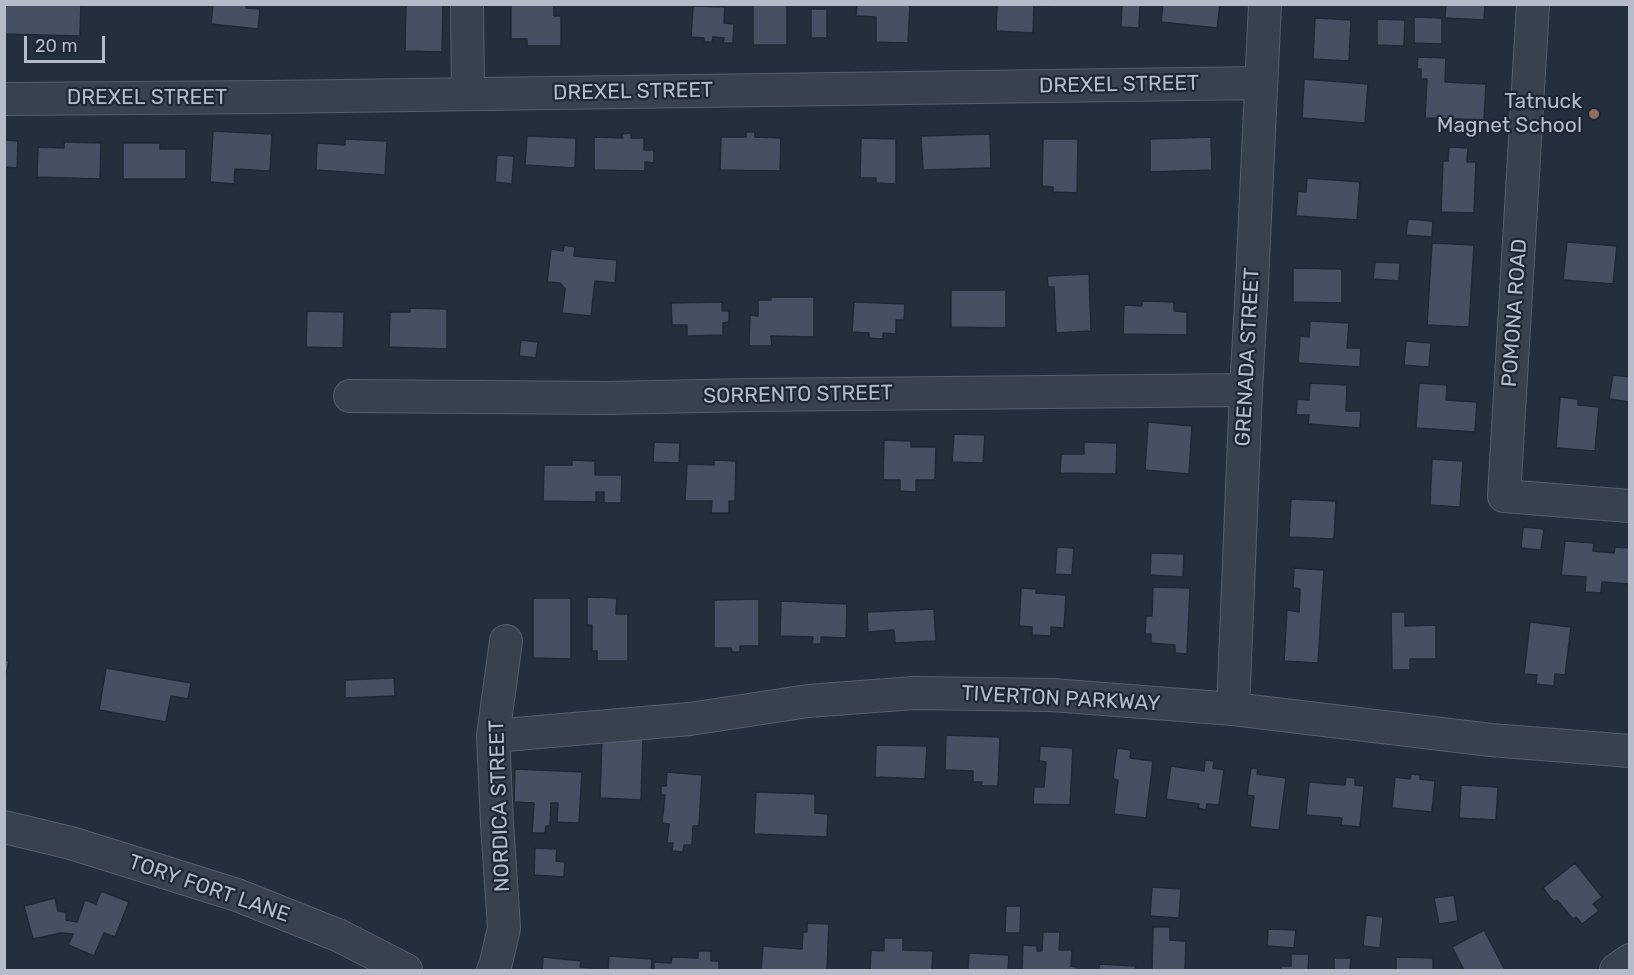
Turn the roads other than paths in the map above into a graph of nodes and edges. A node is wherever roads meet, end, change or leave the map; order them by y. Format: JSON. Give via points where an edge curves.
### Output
{"nodes":[{"id":1,"x":467,"y":4,"type":"edge"},
{"id":2,"x":1264,"y":4,"type":"edge"},
{"id":3,"x":1533,"y":4,"type":"edge"},
{"id":4,"x":1261,"y":83,"type":"junction"},
{"id":5,"x":468,"y":94,"type":"junction"},
{"id":6,"x":4,"y":99,"type":"edge"},
{"id":7,"x":1246,"y":390,"type":"junction"},
{"id":8,"x":350,"y":396,"type":"dead end"},
{"id":9,"x":1629,"y":506,"type":"edge"},
{"id":10,"x":506,"y":641,"type":"dead end"},
{"id":11,"x":1233,"y":709,"type":"junction"},
{"id":12,"x":493,"y":736,"type":"junction"},
{"id":13,"x":1629,"y":751,"type":"edge"},
{"id":14,"x":4,"y":827,"type":"edge"},
{"id":15,"x":1629,"y":960,"type":"edge"},
{"id":16,"x":406,"y":970,"type":"edge"},
{"id":17,"x":493,"y":970,"type":"edge"},
{"id":18,"x":1616,"y":970,"type":"edge"}],
"edges":[{"from":1,"to":5,"type":"street"},
{"from":2,"to":4,"type":"street","name":"GRENADA STREET"},
{"from":3,"to":9,"type":"street","name":"POMONA ROAD","via":[[1504,496]]},
{"from":4,"to":5,"type":"street","name":"DREXEL STREET"},
{"from":4,"to":7,"type":"street","name":"GRENADA STREET"},
{"from":5,"to":6,"type":"street","name":"DREXEL STREET"},
{"from":7,"to":8,"type":"street","name":"SORRENTO STREET","via":[[607,398]]},
{"from":7,"to":11,"type":"street","name":"GRENADA STREET"},
{"from":10,"to":12,"type":"street","name":"NORDICA STREET"},
{"from":11,"to":12,"type":"street","name":"TIVERTON PARKWAY","via":[[1052,695],[914,693]]},
{"from":11,"to":13,"type":"street","name":"TIVERTON PARKWAY","via":[[1491,740]]},
{"from":12,"to":17,"type":"street","name":"NORDICA STREET","via":[[504,928]]},
{"from":14,"to":16,"type":"street","name":"TORY FORT LANE","via":[[71,843],[237,895],[340,936]]},
{"from":15,"to":18,"type":"street"}]}
